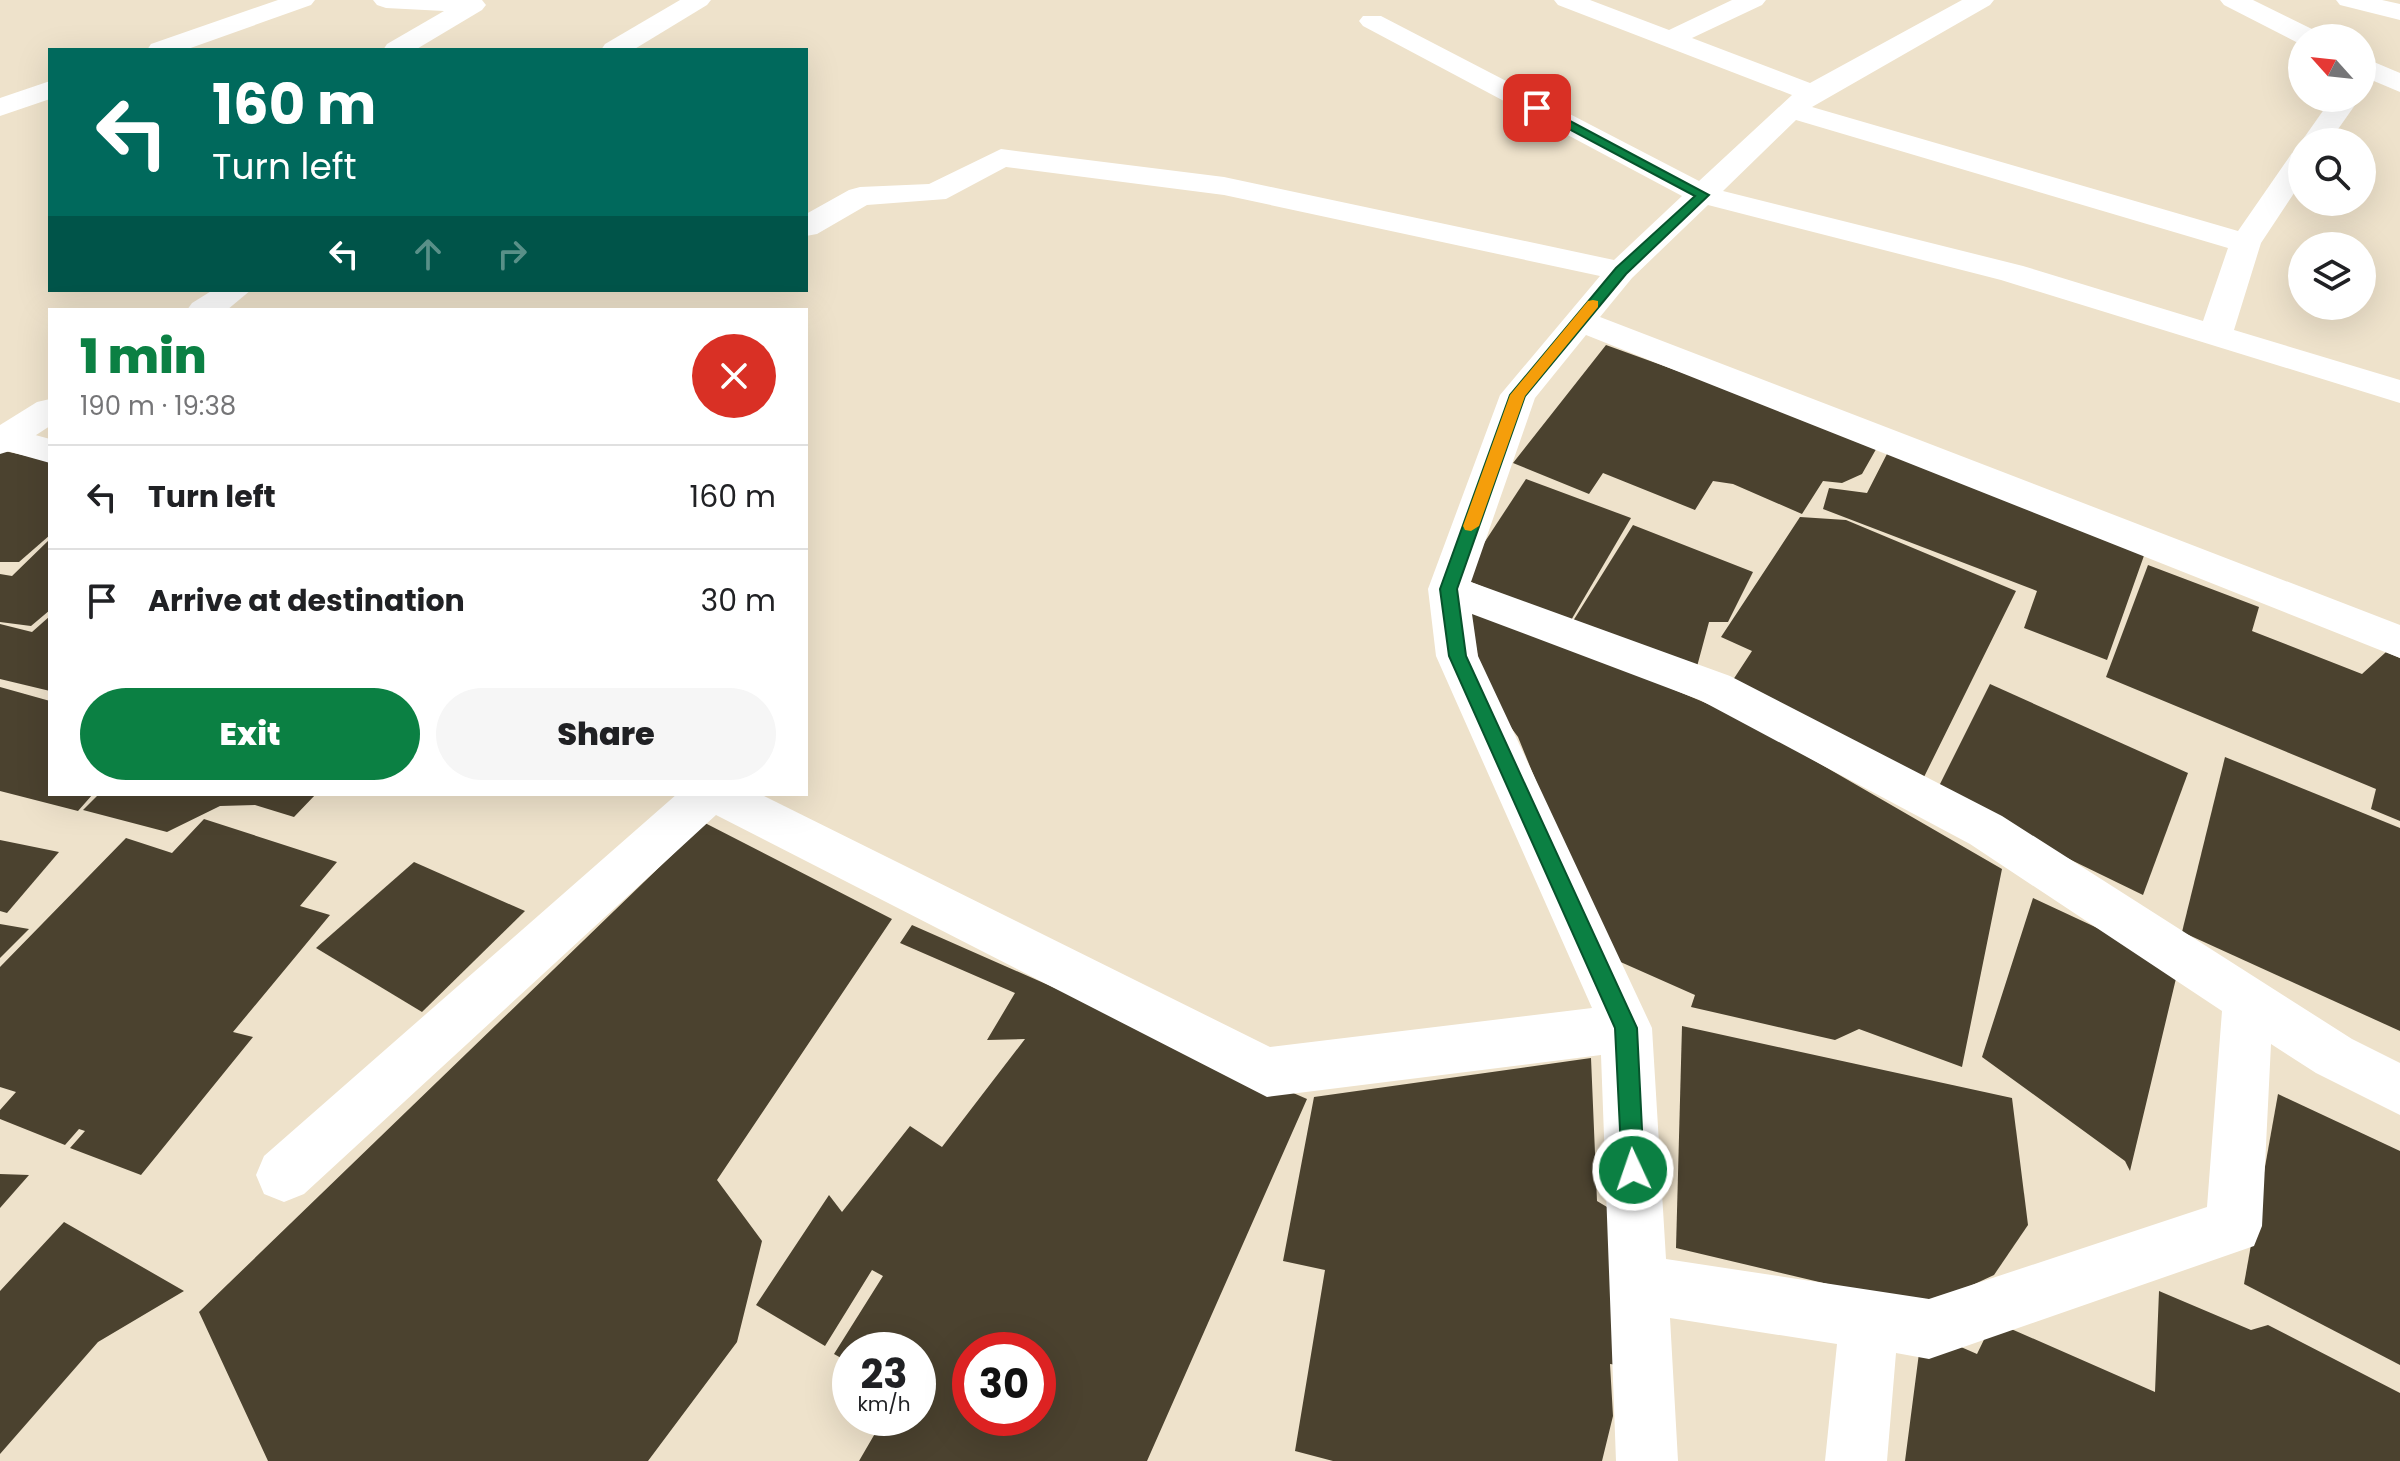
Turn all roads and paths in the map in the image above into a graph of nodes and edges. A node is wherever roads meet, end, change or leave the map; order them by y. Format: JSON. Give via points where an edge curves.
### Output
{"nodes":[{"id":1,"x":302,"y":0,"type":"edge"},
{"id":2,"x":386,"y":0,"type":"edge"},
{"id":3,"x":698,"y":0,"type":"edge"},
{"id":4,"x":1567,"y":0,"type":"edge"},
{"id":5,"x":1753,"y":0,"type":"edge"},
{"id":6,"x":1981,"y":0,"type":"edge"},
{"id":7,"x":2233,"y":0,"type":"edge"},
{"id":8,"x":2349,"y":0,"type":"edge"},
{"id":9,"x":479,"y":3,"type":"edge"},
{"id":10,"x":2400,"y":12,"type":"edge"},
{"id":11,"x":1372,"y":21,"type":"dead end"},
{"id":12,"x":2288,"y":28,"type":"edge"},
{"id":13,"x":218,"y":30,"type":"junction"},
{"id":14,"x":1670,"y":39,"type":"junction"},
{"id":15,"x":166,"y":48,"type":"edge"},
{"id":16,"x":238,"y":48,"type":"edge"},
{"id":17,"x":400,"y":48,"type":"edge"},
{"id":18,"x":617,"y":48,"type":"edge"},
{"id":19,"x":2376,"y":75,"type":"edge"},
{"id":20,"x":2400,"y":84,"type":"edge"},
{"id":21,"x":46,"y":93,"type":"edge"},
{"id":22,"x":1802,"y":101,"type":"junction"},
{"id":23,"x":0,"y":108,"type":"edge"},
{"id":24,"x":2288,"y":180,"type":"edge"},
{"id":25,"x":1703,"y":195,"type":"junction"},
{"id":26,"x":808,"y":226,"type":"edge"},
{"id":27,"x":2245,"y":243,"type":"junction"},
{"id":28,"x":1621,"y":271,"type":"junction"},
{"id":29,"x":232,"y":292,"type":"edge"},
{"id":30,"x":207,"y":308,"type":"edge"},
{"id":31,"x":1579,"y":321,"type":"junction"},
{"id":32,"x":2215,"y":335,"type":"junction"},
{"id":33,"x":2400,"y":392,"type":"edge"},
{"id":34,"x":48,"y":411,"type":"edge"},
{"id":35,"x":3,"y":441,"type":"edge"},
{"id":36,"x":48,"y":451,"type":"edge"},
{"id":37,"x":1448,"y":589,"type":"junction"},
{"id":38,"x":2400,"y":642,"type":"edge"},
{"id":39,"x":706,"y":796,"type":"edge"},
{"id":40,"x":721,"y":796,"type":"edge"},
{"id":41,"x":2248,"y":1000,"type":"junction"},
{"id":42,"x":1626,"y":1028,"type":"junction"},
{"id":43,"x":2400,"y":1090,"type":"edge"},
{"id":44,"x":284,"y":1175,"type":"dead end"},
{"id":45,"x":1638,"y":1284,"type":"junction"},
{"id":46,"x":1869,"y":1319,"type":"junction"},
{"id":47,"x":1647,"y":1461,"type":"edge"},
{"id":48,"x":1856,"y":1461,"type":"edge"}],
"edges":[{"from":1,"to":13,"type":"street"},
{"from":2,"to":9,"type":"street"},
{"from":3,"to":18,"type":"street"},
{"from":4,"to":14,"type":"street"},
{"from":5,"to":14,"type":"street"},
{"from":6,"to":22,"type":"street"},
{"from":7,"to":12,"type":"street"},
{"from":8,"to":10,"type":"street"},
{"from":9,"to":17,"type":"street"},
{"from":11,"to":25,"type":"street"},
{"from":13,"to":15,"type":"street"},
{"from":13,"to":16,"type":"street"},
{"from":14,"to":22,"type":"street"},
{"from":19,"to":20,"type":"street"},
{"from":21,"to":23,"type":"street"},
{"from":22,"to":25,"type":"street"},
{"from":22,"to":27,"type":"street"},
{"from":24,"to":27,"type":"street"},
{"from":25,"to":28,"type":"street"},
{"from":25,"to":32,"type":"street","via":[[2012,273]]},
{"from":26,"to":28,"type":"street","via":[[860,196],[935,193],[1001,158],[1224,186]]},
{"from":27,"to":32,"type":"street"},
{"from":28,"to":31,"type":"street"},
{"from":29,"to":30,"type":"street"},
{"from":31,"to":37,"type":"street","via":[[1518,395]]},
{"from":31,"to":38,"type":"street"},
{"from":32,"to":33,"type":"street"},
{"from":34,"to":35,"type":"street"},
{"from":35,"to":36,"type":"street"},
{"from":37,"to":41,"type":"street","via":[[1715,688],[1986,830]]},
{"from":37,"to":42,"type":"street","via":[[1457,656]]},
{"from":39,"to":44,"type":"street"},
{"from":40,"to":42,"type":"street","via":[[1267,1072]]},
{"from":41,"to":43,"type":"street","via":[[2334,1056]]},
{"from":41,"to":46,"type":"street","via":[[2234,1226],[1929,1329]]},
{"from":42,"to":45,"type":"street"},
{"from":45,"to":46,"type":"street"},
{"from":45,"to":47,"type":"street"},
{"from":46,"to":48,"type":"street"}]}
